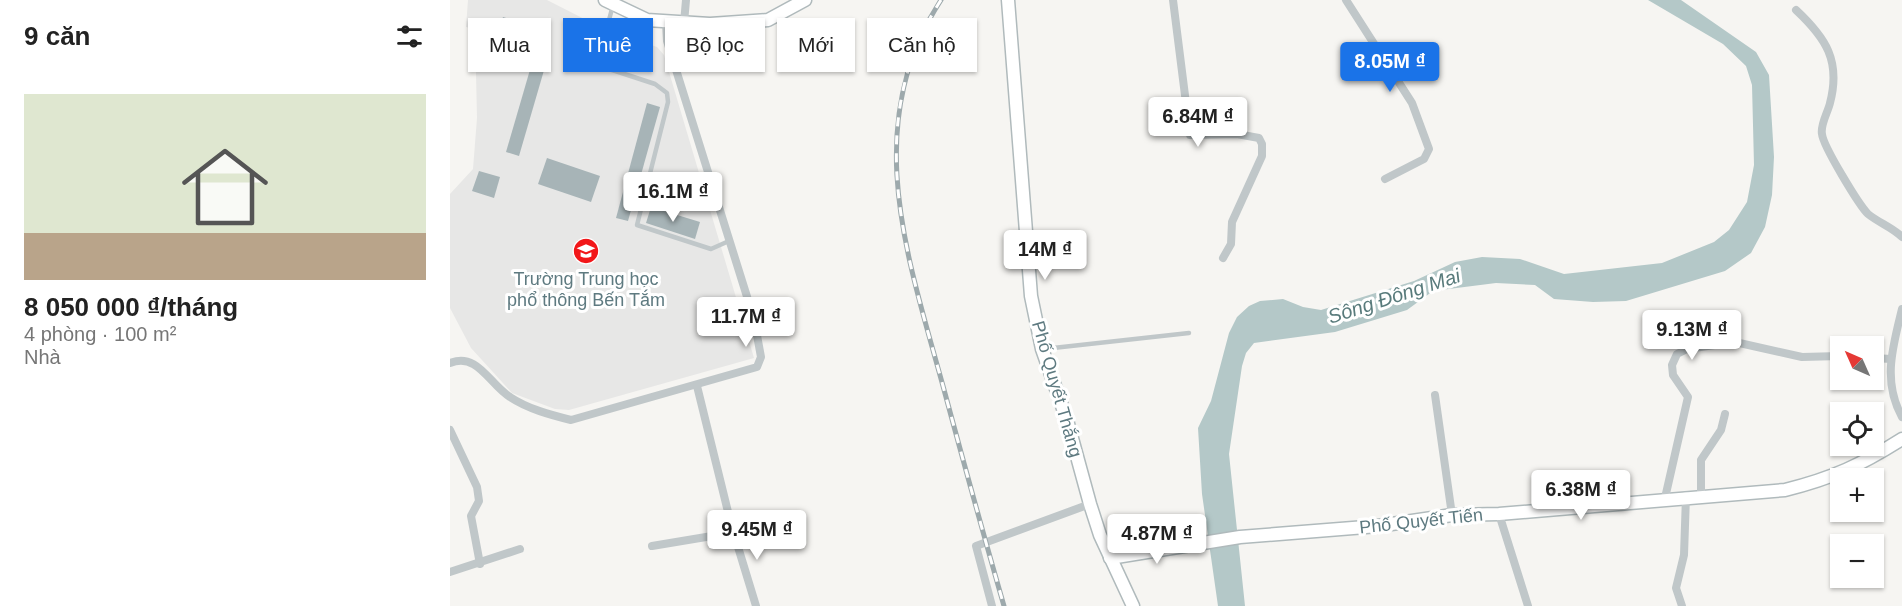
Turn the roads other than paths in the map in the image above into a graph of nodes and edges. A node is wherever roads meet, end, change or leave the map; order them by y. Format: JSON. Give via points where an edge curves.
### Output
{"nodes":[{"id":1,"x":686,"y":0,"type":"edge"},
{"id":2,"x":1008,"y":0,"type":"edge"},
{"id":3,"x":1173,"y":0,"type":"edge"},
{"id":4,"x":1346,"y":0,"type":"edge"},
{"id":5,"x":801,"y":1,"type":"edge"},
{"id":6,"x":609,"y":3,"type":"edge"},
{"id":7,"x":1796,"y":10,"type":"dead end"},
{"id":8,"x":684,"y":18,"type":"edge"},
{"id":9,"x":765,"y":20,"type":"edge"},
{"id":10,"x":665,"y":23,"type":"edge"},
{"id":11,"x":677,"y":72,"type":"edge"},
{"id":12,"x":1385,"y":178,"type":"dead end"},
{"id":13,"x":1902,"y":237,"type":"edge"},
{"id":14,"x":729,"y":241,"type":"junction"},
{"id":15,"x":1223,"y":258,"type":"dead end"},
{"id":16,"x":1902,"y":309,"type":"edge"},
{"id":17,"x":1189,"y":333,"type":"dead end"},
{"id":18,"x":1042,"y":349,"type":"junction"},
{"id":19,"x":1830,"y":356,"type":"edge"},
{"id":20,"x":1884,"y":359,"type":"edge"},
{"id":21,"x":1891,"y":359,"type":"junction"},
{"id":22,"x":450,"y":363,"type":"edge"},
{"id":23,"x":697,"y":386,"type":"junction"},
{"id":24,"x":1435,"y":395,"type":"dead end"},
{"id":25,"x":1725,"y":414,"type":"dead end"},
{"id":26,"x":1902,"y":417,"type":"edge"},
{"id":27,"x":450,"y":429,"type":"edge"},
{"id":28,"x":1902,"y":439,"type":"edge"},
{"id":29,"x":1701,"y":495,"type":"junction"},
{"id":30,"x":1686,"y":496,"type":"junction"},
{"id":31,"x":1665,"y":498,"type":"junction"},
{"id":32,"x":1090,"y":504,"type":"junction"},
{"id":33,"x":1498,"y":514,"type":"junction"},
{"id":34,"x":1452,"y":515,"type":"junction"},
{"id":35,"x":731,"y":524,"type":"junction"},
{"id":36,"x":652,"y":546,"type":"dead end"},
{"id":37,"x":520,"y":549,"type":"dead end"},
{"id":38,"x":1110,"y":558,"type":"junction"},
{"id":39,"x":480,"y":564,"type":"junction"},
{"id":40,"x":450,"y":572,"type":"edge"},
{"id":41,"x":756,"y":606,"type":"edge"},
{"id":42,"x":992,"y":606,"type":"edge"},
{"id":43,"x":1133,"y":606,"type":"edge"},
{"id":44,"x":1528,"y":606,"type":"edge"},
{"id":45,"x":1682,"y":606,"type":"edge"}],
"edges":[{"from":1,"to":8,"type":"street"},
{"from":2,"to":18,"type":"street","name":"Phố Quyết Thắng","via":[[1030,296]]},
{"from":3,"to":15,"type":"street","via":[[1190,135],[1252,136],[1263,144],[1262,156],[1237,210],[1230,232],[1231,244]]},
{"from":4,"to":12,"type":"street","via":[[1412,103],[1429,149],[1424,159]]},
{"from":5,"to":9,"type":"street"},
{"from":6,"to":10,"type":"street","via":[[647,20]]},
{"from":6,"to":14,"type":"lane","via":[[597,65],[654,84],[667,93],[637,225],[711,249]]},
{"from":7,"to":13,"type":"street","via":[[1816,30],[1834,64],[1836,81],[1821,133],[1828,149],[1864,209]]},
{"from":11,"to":14,"type":"street"},
{"from":14,"to":23,"type":"street","via":[[754,319],[761,357],[758,367]]},
{"from":16,"to":21,"type":"street"},
{"from":17,"to":18,"type":"lane"},
{"from":18,"to":32,"type":"street","name":"Phố Quyết Thắng"},
{"from":19,"to":31,"type":"street","via":[[1802,357],[1736,342],[1696,347],[1677,354],[1673,375],[1688,397]]},
{"from":20,"to":21,"type":"street"},
{"from":21,"to":26,"type":"street","via":[[1889,383]]},
{"from":22,"to":23,"type":"street","via":[[461,359],[473,362],[509,397],[546,414],[571,420]]},
{"from":23,"to":35,"type":"street"},
{"from":24,"to":34,"type":"street"},
{"from":25,"to":29,"type":"street","via":[[1721,430],[1701,460]]},
{"from":27,"to":39,"type":"street","via":[[477,487],[479,501],[471,516]]},
{"from":28,"to":29,"type":"street","name":"Phố Quyết Tiến","via":[[1863,464],[1827,480],[1785,490]]},
{"from":29,"to":30,"type":"street","name":"Phố Quyết Tiến"},
{"from":30,"to":31,"type":"street","name":"Phố Quyết Tiến"},
{"from":30,"to":45,"type":"street","via":[[1684,555],[1676,588]]},
{"from":31,"to":33,"type":"street","name":"Phố Quyết Tiến"},
{"from":32,"to":38,"type":"street","name":"Phố Quyết Thắng"},
{"from":32,"to":42,"type":"street","via":[[976,546]]},
{"from":33,"to":34,"type":"street","name":"Phố Quyết Tiến"},
{"from":33,"to":44,"type":"street"},
{"from":34,"to":38,"type":"street","name":"Phố Quyết Tiến","via":[[1378,526],[1240,537]]},
{"from":35,"to":36,"type":"street","via":[[724,534]]},
{"from":35,"to":41,"type":"street"},
{"from":37,"to":39,"type":"street"},
{"from":38,"to":43,"type":"street","name":"Phố Quyết Thắng"},
{"from":39,"to":40,"type":"street"}]}
